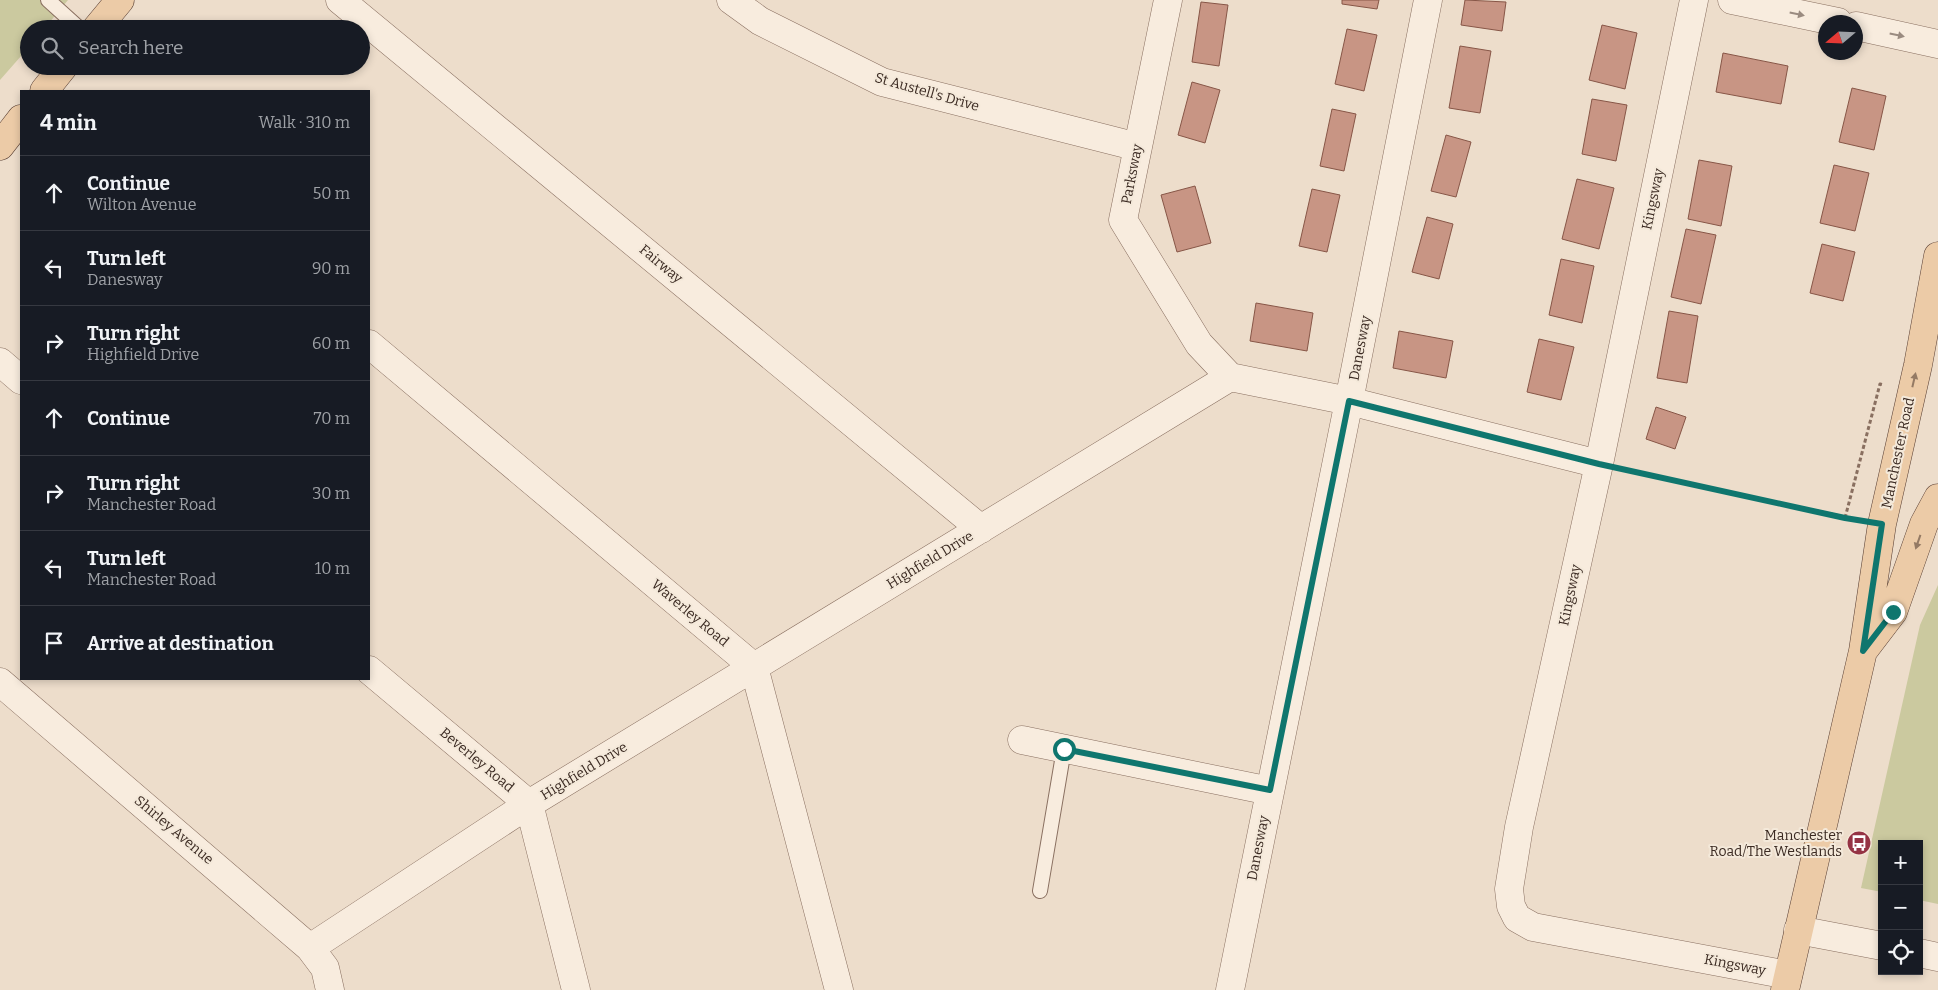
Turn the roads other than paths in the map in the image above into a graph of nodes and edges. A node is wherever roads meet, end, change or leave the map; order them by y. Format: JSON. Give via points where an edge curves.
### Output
{"nodes":[{"id":1,"x":48,"y":0,"type":"edge"},
{"id":2,"x":120,"y":0,"type":"edge"},
{"id":3,"x":340,"y":0,"type":"edge"},
{"id":4,"x":731,"y":0,"type":"edge"},
{"id":5,"x":1168,"y":0,"type":"edge"},
{"id":6,"x":1428,"y":0,"type":"edge"},
{"id":7,"x":1694,"y":0,"type":"edge"},
{"id":8,"x":1732,"y":0,"type":"edge"},
{"id":9,"x":1818,"y":18,"type":"edge"},
{"id":10,"x":70,"y":20,"type":"edge"},
{"id":11,"x":103,"y":20,"type":"edge"},
{"id":12,"x":364,"y":20,"type":"edge"},
{"id":13,"x":370,"y":25,"type":"edge"},
{"id":14,"x":1863,"y":28,"type":"edge"},
{"id":15,"x":1938,"y":44,"type":"edge"},
{"id":16,"x":20,"y":120,"type":"edge"},
{"id":17,"x":0,"y":146,"type":"edge"},
{"id":18,"x":1138,"y":147,"type":"junction"},
{"id":19,"x":1938,"y":256,"type":"edge"},
{"id":20,"x":1935,"y":292,"type":"edge"},
{"id":21,"x":370,"y":345,"type":"edge"},
{"id":22,"x":0,"y":362,"type":"edge"},
{"id":23,"x":1230,"y":377,"type":"junction"},
{"id":24,"x":20,"y":379,"type":"edge"},
{"id":25,"x":1349,"y":401,"type":"junction"},
{"id":26,"x":1599,"y":464,"type":"junction"},
{"id":27,"x":1938,"y":498,"type":"edge"},
{"id":28,"x":981,"y":529,"type":"junction"},
{"id":29,"x":1863,"y":651,"type":"junction"},
{"id":30,"x":754,"y":667,"type":"junction"},
{"id":31,"x":370,"y":671,"type":"edge"},
{"id":32,"x":0,"y":682,"type":"edge"},
{"id":33,"x":1022,"y":740,"type":"dead end"},
{"id":34,"x":1064,"y":749,"type":"junction"},
{"id":35,"x":1270,"y":790,"type":"junction"},
{"id":36,"x":529,"y":804,"type":"junction"},
{"id":37,"x":1040,"y":891,"type":"dead end"},
{"id":38,"x":1798,"y":930,"type":"junction"},
{"id":39,"x":1878,"y":945,"type":"edge"},
{"id":40,"x":310,"y":948,"type":"junction"},
{"id":41,"x":1923,"y":954,"type":"edge"},
{"id":42,"x":1938,"y":957,"type":"edge"},
{"id":43,"x":1786,"y":983,"type":"edge"},
{"id":44,"x":330,"y":990,"type":"edge"},
{"id":45,"x":576,"y":990,"type":"edge"},
{"id":46,"x":839,"y":990,"type":"edge"},
{"id":47,"x":1230,"y":990,"type":"edge"}],
"edges":[{"from":1,"to":10,"type":"lane"},
{"from":2,"to":11,"type":"main road"},
{"from":3,"to":12,"type":"street","name":"Fairway"},
{"from":4,"to":18,"type":"street","name":"St Austell's Drive","via":[[760,21],[882,82]]},
{"from":5,"to":18,"type":"street","name":"Parksway"},
{"from":6,"to":25,"type":"street","name":"Danesway"},
{"from":7,"to":26,"type":"street","name":"Kingsway"},
{"from":8,"to":9,"type":"street","one_way":true},
{"from":13,"to":28,"type":"street","name":"Fairway"},
{"from":14,"to":15,"type":"street","one_way":true},
{"from":16,"to":17,"type":"main road"},
{"from":18,"to":23,"type":"street","name":"Parksway","via":[[1123,220],[1199,344]]},
{"from":19,"to":20,"type":"main road","name":"Manchester Road"},
{"from":29,"to":20,"type":"main road","name":"Manchester Road","one_way":true,"via":[[1882,524]]},
{"from":21,"to":30,"type":"street","name":"Waverley Road"},
{"from":22,"to":24,"type":"street"},
{"from":23,"to":25,"type":"street"},
{"from":23,"to":28,"type":"street","name":"Highfield Drive"},
{"from":25,"to":26,"type":"street"},
{"from":25,"to":35,"type":"street","name":"Danesway"},
{"from":26,"to":43,"type":"street","name":"Kingsway","via":[[1520,827],[1508,889],[1511,906],[1518,918],[1533,927]]},
{"from":27,"to":29,"type":"main road","name":"Manchester Road","one_way":true,"via":[[1924,524],[1893,612]]},
{"from":28,"to":30,"type":"street","name":"Highfield Drive"},
{"from":29,"to":38,"type":"main road","name":"Manchester Road"},
{"from":30,"to":36,"type":"street","name":"Highfield Drive"},
{"from":30,"to":46,"type":"street"},
{"from":31,"to":36,"type":"street","name":"Beverley Road"},
{"from":32,"to":40,"type":"street","name":"Shirley Avenue"},
{"from":33,"to":34,"type":"street"},
{"from":34,"to":35,"type":"street"},
{"from":34,"to":37,"type":"lane"},
{"from":35,"to":47,"type":"street","name":"Danesway"},
{"from":36,"to":40,"type":"street","name":"Highfield Drive"},
{"from":36,"to":45,"type":"street"},
{"from":38,"to":39,"type":"street"},
{"from":38,"to":43,"type":"main road","name":"Manchester Road"},
{"from":40,"to":44,"type":"street","name":"Shirley Avenue","via":[[325,968]]},
{"from":41,"to":42,"type":"street"}]}
